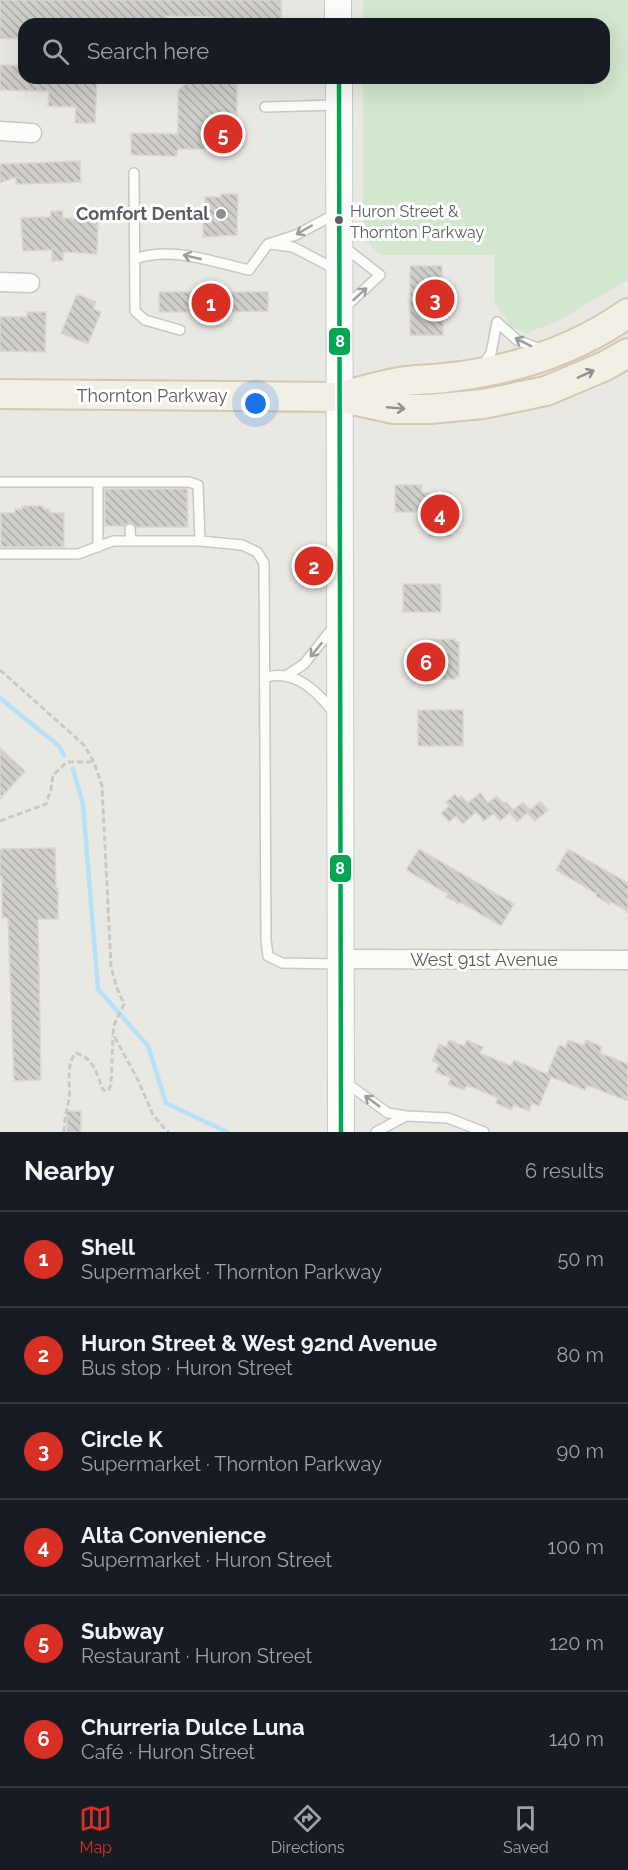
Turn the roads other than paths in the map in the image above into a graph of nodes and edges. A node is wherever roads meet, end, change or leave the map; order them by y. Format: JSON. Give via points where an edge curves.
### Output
{"nodes":[{"id":1,"x":338,"y":0,"type":"edge"},
{"id":2,"x":338,"y":18,"type":"edge"},
{"id":3,"x":339,"y":84,"type":"edge"},
{"id":4,"x":339,"y":105,"type":"junction"},
{"id":5,"x":265,"y":107,"type":"dead end"},
{"id":6,"x":0,"y":131,"type":"edge"},
{"id":7,"x":32,"y":133,"type":"dead end"},
{"id":8,"x":134,"y":173,"type":"dead end"},
{"id":9,"x":339,"y":212,"type":"junction"},
{"id":10,"x":339,"y":243,"type":"junction"},
{"id":11,"x":268,"y":244,"type":"junction"},
{"id":12,"x":135,"y":259,"type":"junction"},
{"id":13,"x":339,"y":271,"type":"junction"},
{"id":14,"x":0,"y":282,"type":"edge"},
{"id":15,"x":30,"y":283,"type":"dead end"},
{"id":16,"x":339,"y":312,"type":"junction"},
{"id":17,"x":628,"y":313,"type":"edge"},
{"id":18,"x":180,"y":330,"type":"dead end"},
{"id":19,"x":628,"y":353,"type":"edge"},
{"id":20,"x":554,"y":354,"type":"junction"},
{"id":21,"x":479,"y":373,"type":"junction"},
{"id":22,"x":0,"y":394,"type":"edge"},
{"id":23,"x":339,"y":397,"type":"junction"},
{"id":24,"x":0,"y":482,"type":"edge"},
{"id":25,"x":98,"y":482,"type":"junction"},
{"id":26,"x":130,"y":529,"type":"dead end"},
{"id":27,"x":150,"y":529,"type":"dead end"},
{"id":28,"x":172,"y":529,"type":"dead end"},
{"id":29,"x":151,"y":541,"type":"junction"},
{"id":30,"x":173,"y":541,"type":"junction"},
{"id":31,"x":200,"y":541,"type":"junction"},
{"id":32,"x":131,"y":542,"type":"junction"},
{"id":33,"x":98,"y":547,"type":"junction"},
{"id":34,"x":0,"y":554,"type":"edge"},
{"id":35,"x":340,"y":618,"type":"junction"},
{"id":36,"x":286,"y":676,"type":"junction"},
{"id":37,"x":265,"y":677,"type":"junction"},
{"id":38,"x":340,"y":721,"type":"junction"},
{"id":39,"x":628,"y":960,"type":"edge"},
{"id":40,"x":341,"y":961,"type":"junction"},
{"id":41,"x":341,"y":1078,"type":"junction"},
{"id":42,"x":406,"y":1116,"type":"junction"},
{"id":43,"x":341,"y":1132,"type":"edge"},
{"id":44,"x":376,"y":1132,"type":"edge"},
{"id":45,"x":484,"y":1132,"type":"edge"}],
"edges":[{"from":1,"to":2,"type":"main road"},
{"from":3,"to":4,"type":"main road"},
{"from":4,"to":5,"type":"lane"},
{"from":4,"to":9,"type":"main road"},
{"from":6,"to":7,"type":"street"},
{"from":8,"to":12,"type":"lane"},
{"from":9,"to":10,"type":"main road"},
{"from":9,"to":11,"type":"lane","one_way":true,"via":[[296,235]]},
{"from":10,"to":13,"type":"main road"},
{"from":16,"to":10,"type":"lane","one_way":true,"via":[[380,276]]},
{"from":11,"to":12,"type":"lane","one_way":true,"via":[[249,270],[181,255]]},
{"from":11,"to":13,"type":"lane","via":[[293,247]]},
{"from":12,"to":18,"type":"lane","via":[[135,311],[145,320]]},
{"from":13,"to":16,"type":"main road"},
{"from":14,"to":15,"type":"street"},
{"from":16,"to":23,"type":"main road"},
{"from":17,"to":20,"type":"main road","name":"Thornton Parkway"},
{"from":23,"to":19,"type":"main road","name":"Thornton Parkway","one_way":true,"via":[[394,409],[483,404],[546,391]]},
{"from":20,"to":21,"type":"main road","name":"Thornton Parkway"},
{"from":20,"to":21,"type":"lane","one_way":true,"via":[[517,340],[497,322],[490,353]]},
{"from":21,"to":23,"type":"main road","name":"Thornton Parkway","via":[[400,382]]},
{"from":22,"to":23,"type":"main road","name":"Thornton Parkway"},
{"from":23,"to":35,"type":"main road"},
{"from":24,"to":25,"type":"lane"},
{"from":25,"to":31,"type":"lane","via":[[198,485]]},
{"from":25,"to":33,"type":"lane"},
{"from":26,"to":32,"type":"lane"},
{"from":27,"to":29,"type":"lane"},
{"from":28,"to":30,"type":"lane"},
{"from":29,"to":30,"type":"lane"},
{"from":29,"to":32,"type":"lane"},
{"from":30,"to":31,"type":"lane"},
{"from":31,"to":37,"type":"lane","via":[[242,545],[256,552],[264,563]]},
{"from":32,"to":33,"type":"lane"},
{"from":33,"to":34,"type":"lane","via":[[78,554]]},
{"from":35,"to":36,"type":"lane","one_way":true,"via":[[304,664]]},
{"from":35,"to":38,"type":"main road"},
{"from":36,"to":37,"type":"lane"},
{"from":36,"to":38,"type":"lane","via":[[311,688]]},
{"from":37,"to":40,"type":"lane","via":[[268,956],[282,963]]},
{"from":38,"to":40,"type":"main road"},
{"from":39,"to":40,"type":"street","name":"West 91st Avenue"},
{"from":40,"to":41,"type":"main road"},
{"from":42,"to":41,"type":"lane","one_way":true,"via":[[388,1113]]},
{"from":41,"to":43,"type":"main road"},
{"from":42,"to":44,"type":"lane"},
{"from":42,"to":45,"type":"lane","via":[[448,1118]]}]}
